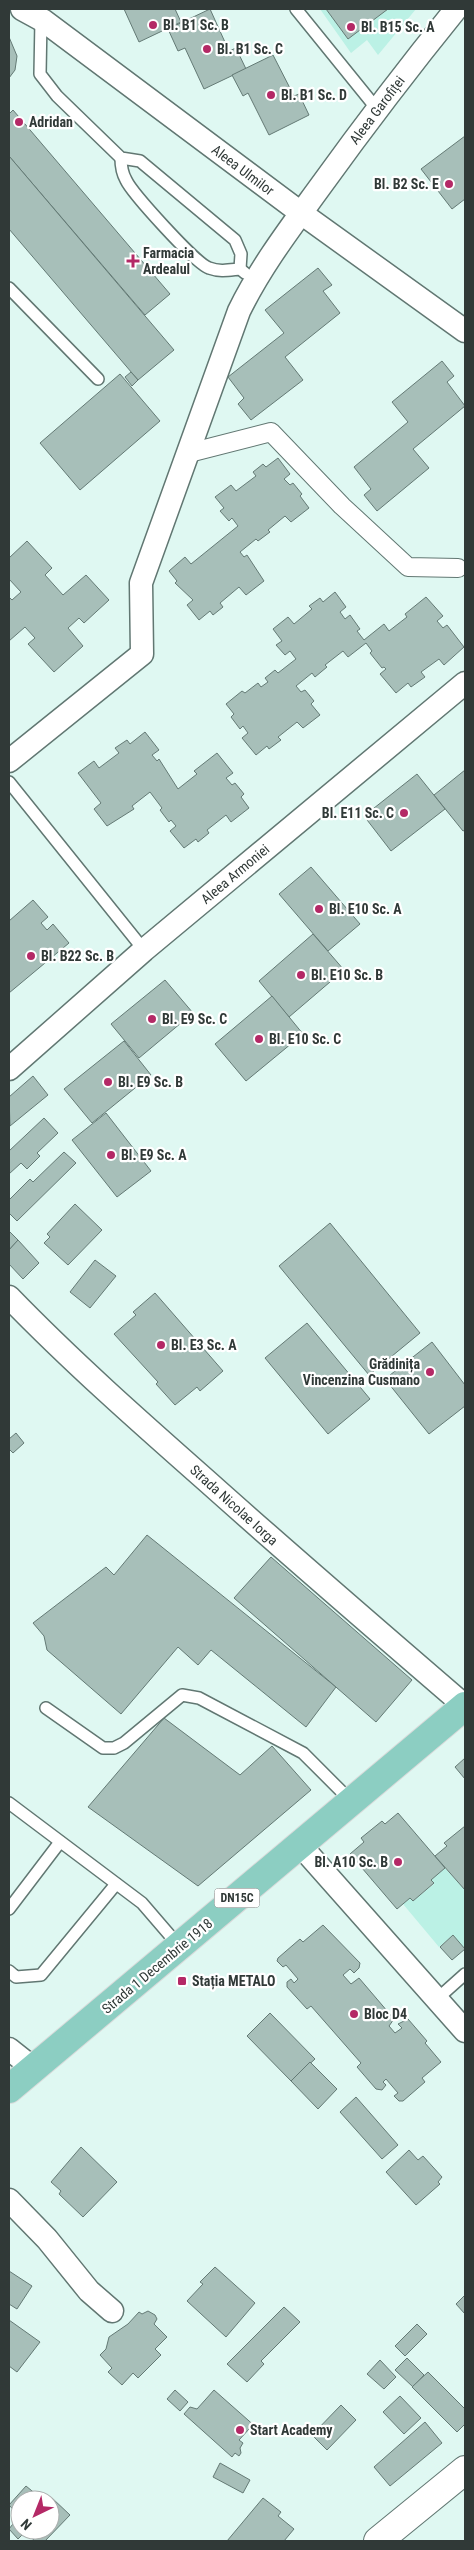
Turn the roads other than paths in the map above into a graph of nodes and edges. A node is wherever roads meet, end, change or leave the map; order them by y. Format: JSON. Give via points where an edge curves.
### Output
{"nodes":[{"id":1,"x":296,"y":9,"type":"edge"},
{"id":2,"x":456,"y":9,"type":"edge"},
{"id":3,"x":31,"y":14,"type":"edge"},
{"id":4,"x":377,"y":109,"type":"junction"},
{"id":5,"x":121,"y":158,"type":"junction"},
{"id":6,"x":301,"y":213,"type":"junction"},
{"id":7,"x":247,"y":274,"type":"junction"},
{"id":8,"x":9,"y":288,"type":"edge"},
{"id":9,"x":465,"y":331,"type":"edge"},
{"id":10,"x":98,"y":379,"type":"dead end"},
{"id":11,"x":189,"y":453,"type":"junction"},
{"id":12,"x":458,"y":568,"type":"dead end"},
{"id":13,"x":465,"y":683,"type":"edge"},
{"id":14,"x":9,"y":761,"type":"edge"},
{"id":15,"x":9,"y":782,"type":"edge"},
{"id":16,"x":144,"y":950,"type":"junction"},
{"id":17,"x":9,"y":1069,"type":"edge"},
{"id":18,"x":9,"y":1297,"type":"edge"},
{"id":19,"x":465,"y":1706,"type":"edge"},
{"id":20,"x":46,"y":1708,"type":"dead end"},
{"id":21,"x":352,"y":1802,"type":"junction"},
{"id":22,"x":9,"y":1803,"type":"edge"},
{"id":23,"x":60,"y":1842,"type":"junction"},
{"id":24,"x":301,"y":1846,"type":"junction"},
{"id":25,"x":116,"y":1884,"type":"junction"},
{"id":26,"x":9,"y":1909,"type":"edge"},
{"id":27,"x":179,"y":1947,"type":"junction"},
{"id":28,"x":9,"y":1971,"type":"edge"},
{"id":29,"x":465,"y":1974,"type":"edge"},
{"id":30,"x":437,"y":1999,"type":"junction"},
{"id":31,"x":465,"y":2031,"type":"edge"},
{"id":32,"x":9,"y":2049,"type":"edge"},
{"id":33,"x":33,"y":2068,"type":"junction"},
{"id":34,"x":9,"y":2089,"type":"edge"},
{"id":35,"x":9,"y":2200,"type":"edge"},
{"id":36,"x":112,"y":2311,"type":"dead end"},
{"id":37,"x":465,"y":2470,"type":"edge"},
{"id":38,"x":378,"y":2541,"type":"edge"}],
"edges":[{"from":1,"to":4,"type":"lane"},
{"from":2,"to":4,"type":"street","name":"Aleea Garofiței"},
{"from":3,"to":5,"type":"lane","via":[[40,74],[57,96]]},
{"from":3,"to":6,"type":"street","name":"Aleea Ulmilor"},
{"from":4,"to":6,"type":"street","name":"Aleea Garofiței"},
{"from":5,"to":7,"type":"lane","via":[[140,161],[235,240]]},
{"from":5,"to":7,"type":"lane","via":[[126,182],[191,255],[208,268]]},
{"from":6,"to":7,"type":"street","name":"Aleea Garofiței"},
{"from":6,"to":9,"type":"street","name":"Aleea Ulmilor"},
{"from":7,"to":11,"type":"street","name":"Aleea Garofiței","via":[[239,311]]},
{"from":8,"to":10,"type":"lane"},
{"from":11,"to":12,"type":"street","via":[[271,432],[342,506],[408,567]]},
{"from":11,"to":14,"type":"street","name":"Aleea Garofiței","via":[[141,583],[142,654]]},
{"from":13,"to":16,"type":"street","name":"Aleea Armoniei"},
{"from":15,"to":16,"type":"lane"},
{"from":16,"to":17,"type":"street","name":"Aleea Armoniei"},
{"from":18,"to":19,"type":"street","name":"Strada Nicolae Iorga","via":[[64,1354]]},
{"from":19,"to":21,"type":"main road","name":"Strada 1 Decembrie 1918","number":"DN15C"},
{"from":20,"to":21,"type":"lane","via":[[102,1748],[114,1748],[182,1695],[199,1698],[303,1753]]},
{"from":21,"to":24,"type":"main road","name":"Strada 1 Decembrie 1918","number":"DN15C"},
{"from":22,"to":23,"type":"lane"},
{"from":23,"to":25,"type":"lane"},
{"from":23,"to":26,"type":"lane"},
{"from":24,"to":27,"type":"main road","name":"Strada 1 Decembrie 1918","number":"DN15C"},
{"from":24,"to":30,"type":"street"},
{"from":25,"to":27,"type":"lane","via":[[142,1903]]},
{"from":25,"to":28,"type":"lane","via":[[41,1975],[16,1977]]},
{"from":27,"to":33,"type":"main road","name":"Strada 1 Decembrie 1918","number":"DN15C"},
{"from":29,"to":30,"type":"lane"},
{"from":30,"to":31,"type":"street"},
{"from":32,"to":33,"type":"street"},
{"from":33,"to":34,"type":"main road","name":"Strada 1 Decembrie 1918","number":"DN15C"},
{"from":35,"to":36,"type":"street","via":[[47,2239],[89,2291]]},
{"from":37,"to":38,"type":"street"}]}
